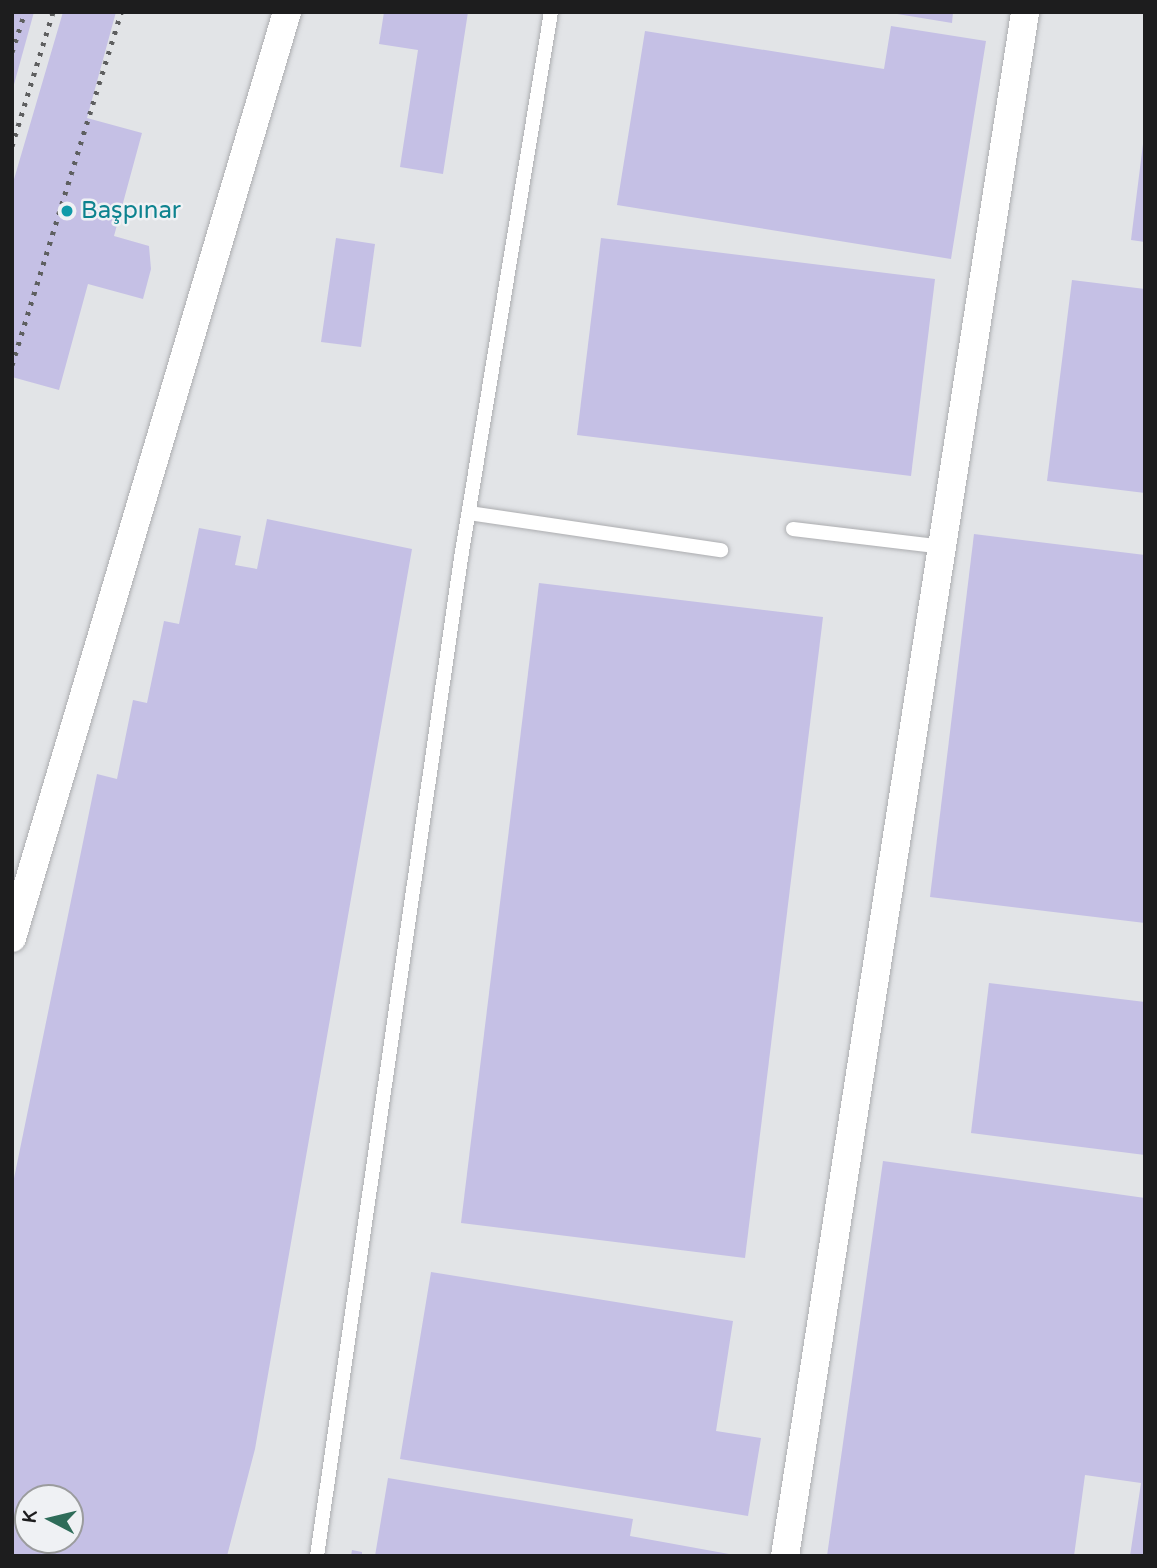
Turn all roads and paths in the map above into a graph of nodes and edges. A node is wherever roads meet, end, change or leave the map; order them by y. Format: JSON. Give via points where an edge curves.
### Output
{"nodes":[{"id":1,"x":287,"y":12,"type":"edge"},
{"id":2,"x":551,"y":12,"type":"edge"},
{"id":3,"x":1025,"y":12,"type":"edge"},
{"id":4,"x":469,"y":513,"type":"junction"},
{"id":5,"x":793,"y":529,"type":"dead end"},
{"id":6,"x":944,"y":547,"type":"junction"},
{"id":7,"x":721,"y":550,"type":"dead end"},
{"id":8,"x":12,"y":938,"type":"edge"},
{"id":9,"x":317,"y":1556,"type":"edge"},
{"id":10,"x":785,"y":1556,"type":"edge"}],
"edges":[{"from":1,"to":8,"type":"street"},
{"from":2,"to":4,"type":"lane"},
{"from":3,"to":6,"type":"street"},
{"from":4,"to":7,"type":"lane"},
{"from":4,"to":9,"type":"lane"},
{"from":5,"to":6,"type":"lane"},
{"from":6,"to":10,"type":"street"}]}
